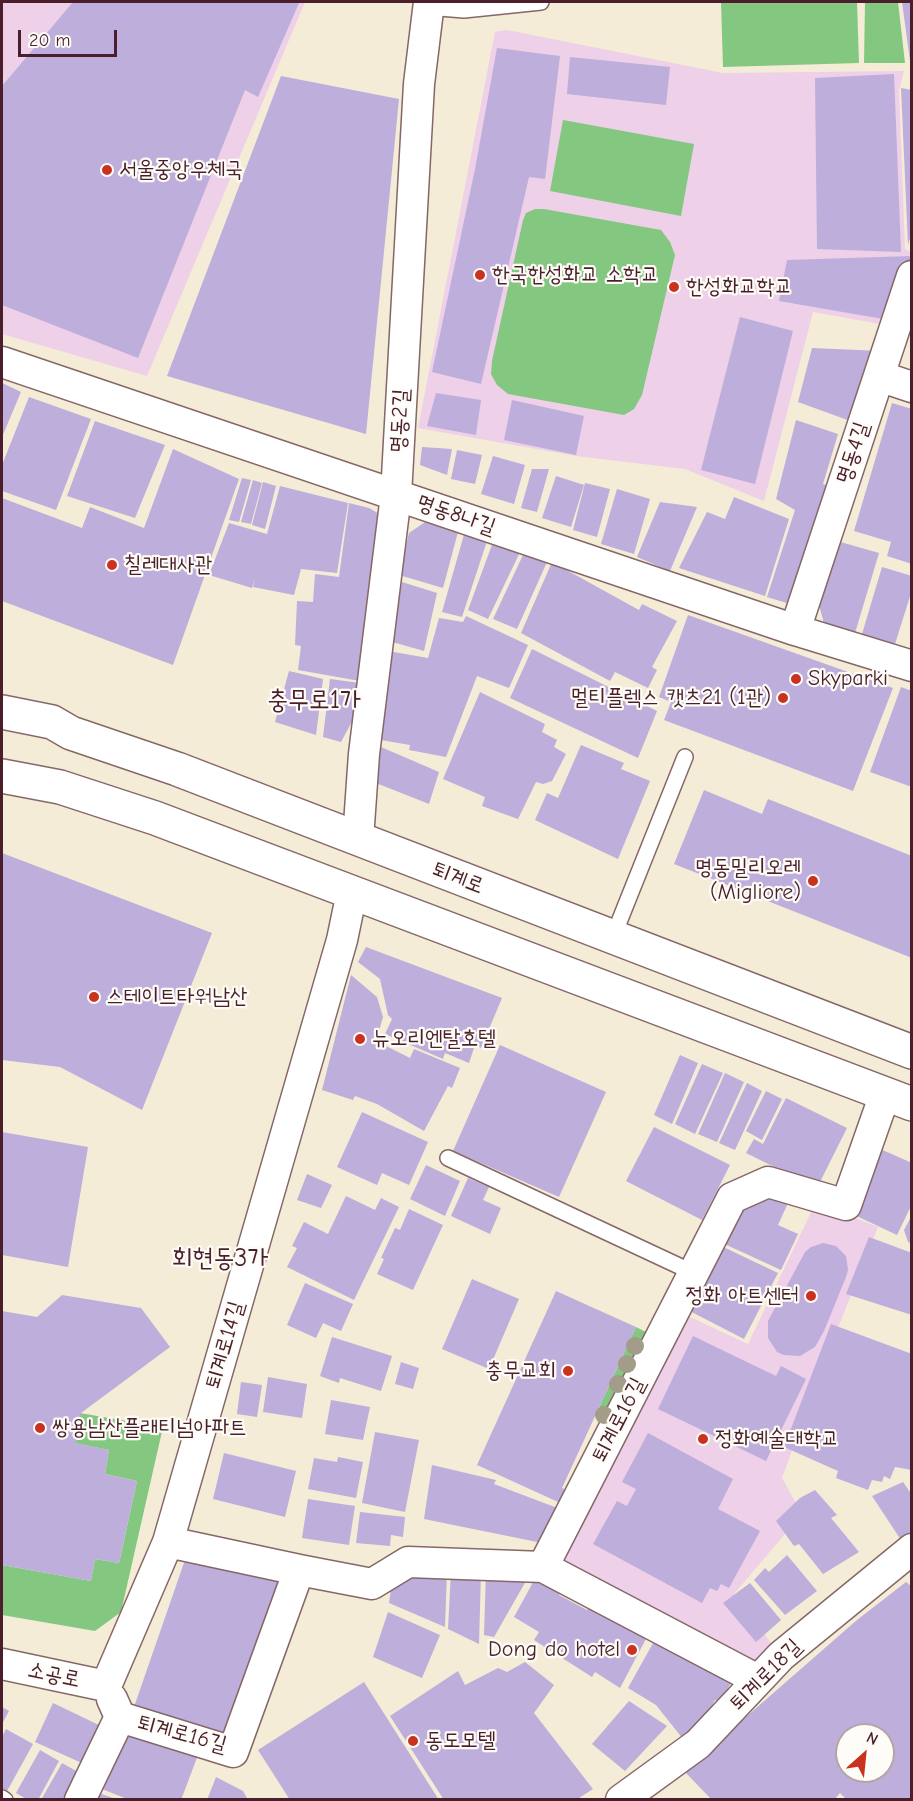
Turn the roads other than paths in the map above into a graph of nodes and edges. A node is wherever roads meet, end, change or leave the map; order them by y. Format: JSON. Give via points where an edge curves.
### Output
{"nodes":[{"id":1,"x":541,"y":2,"type":"edge"},
{"id":2,"x":421,"y":3,"type":"edge"},
{"id":3,"x":912,"y":276,"type":"edge"},
{"id":4,"x":2,"y":362,"type":"edge"},
{"id":5,"x":879,"y":376,"type":"junction"},
{"id":6,"x":912,"y":387,"type":"edge"},
{"id":7,"x":396,"y":495,"type":"junction"},
{"id":8,"x":795,"y":630,"type":"junction"},
{"id":9,"x":912,"y":666,"type":"edge"},
{"id":10,"x":2,"y":697,"type":"edge"},
{"id":11,"x":2,"y":712,"type":"edge"},
{"id":12,"x":52,"y":723,"type":"junction"},
{"id":13,"x":685,"y":757,"type":"dead end"},
{"id":14,"x":2,"y":776,"type":"edge"},
{"id":15,"x":358,"y":839,"type":"junction"},
{"id":16,"x":352,"y":892,"type":"junction"},
{"id":17,"x":613,"y":937,"type":"junction"},
{"id":18,"x":912,"y":1052,"type":"edge"},
{"id":19,"x":898,"y":1099,"type":"edge"},
{"id":20,"x":448,"y":1158,"type":"dead end"},
{"id":21,"x":694,"y":1273,"type":"junction"},
{"id":22,"x":168,"y":1542,"type":"junction"},
{"id":23,"x":912,"y":1549,"type":"edge"},
{"id":24,"x":543,"y":1567,"type":"junction"},
{"id":25,"x":298,"y":1569,"type":"junction"},
{"id":26,"x":2,"y":1664,"type":"edge"},
{"id":27,"x":758,"y":1680,"type":"junction"},
{"id":28,"x":105,"y":1686,"type":"junction"},
{"id":29,"x":120,"y":1717,"type":"junction"},
{"id":30,"x":80,"y":1800,"type":"edge"},
{"id":31,"x":621,"y":1800,"type":"edge"}],
"edges":[{"from":1,"to":2,"type":"lane","via":[[464,10]]},
{"from":2,"to":7,"type":"street","name":"명동2길"},
{"from":3,"to":5,"type":"street","name":"명동4길"},
{"from":4,"to":7,"type":"street","name":"명동8나길"},
{"from":5,"to":6,"type":"street"},
{"from":5,"to":8,"type":"street","name":"명동4길"},
{"from":7,"to":8,"type":"street","name":"명동8나길"},
{"from":7,"to":15,"type":"street","name":"명동2길","via":[[364,754]]},
{"from":8,"to":9,"type":"street","name":"명동8나길"},
{"from":10,"to":12,"type":"main road"},
{"from":11,"to":12,"type":"main road","name":"퇴계로"},
{"from":12,"to":15,"type":"main road","name":"퇴계로"},
{"from":13,"to":17,"type":"lane"},
{"from":14,"to":16,"type":"main road","via":[[92,797]]},
{"from":15,"to":17,"type":"main road","name":"퇴계로"},
{"from":16,"to":19,"type":"main road"},
{"from":16,"to":22,"type":"street","name":"퇴계로14길"},
{"from":17,"to":18,"type":"main road","name":"퇴계로"},
{"from":19,"to":21,"type":"street","name":"퇴계로16길","via":[[846,1205],[768,1182],[732,1198]]},
{"from":20,"to":21,"type":"lane"},
{"from":21,"to":24,"type":"street","name":"퇴계로16길"},
{"from":22,"to":25,"type":"street"},
{"from":22,"to":28,"type":"street","name":"퇴계로14길"},
{"from":23,"to":27,"type":"street","name":"퇴계로18길","via":[[781,1656]]},
{"from":24,"to":25,"type":"street","via":[[408,1562],[372,1584]]},
{"from":24,"to":27,"type":"street"},
{"from":25,"to":29,"type":"street","name":"퇴계로16길","via":[[233,1752]]},
{"from":26,"to":28,"type":"street","name":"소공로"},
{"from":27,"to":31,"type":"street","name":"퇴계로18길","via":[[698,1744]]},
{"from":28,"to":29,"type":"street"},
{"from":29,"to":30,"type":"street"}]}
